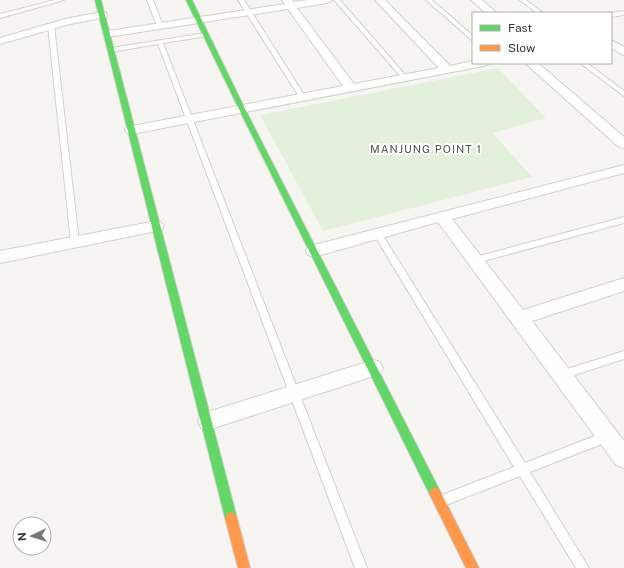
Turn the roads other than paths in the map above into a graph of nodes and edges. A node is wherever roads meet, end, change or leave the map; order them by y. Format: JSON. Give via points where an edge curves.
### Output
{"nodes":[{"id":1,"x":61,"y":0,"type":"edge"},
{"id":2,"x":98,"y":0,"type":"edge"},
{"id":3,"x":150,"y":0,"type":"edge"},
{"id":4,"x":189,"y":0,"type":"edge"},
{"id":5,"x":242,"y":0,"type":"edge"},
{"id":6,"x":327,"y":0,"type":"edge"},
{"id":7,"x":337,"y":0,"type":"edge"},
{"id":8,"x":380,"y":0,"type":"edge"},
{"id":9,"x":429,"y":0,"type":"edge"},
{"id":10,"x":476,"y":0,"type":"edge"},
{"id":11,"x":522,"y":0,"type":"edge"},
{"id":12,"x":289,"y":3,"type":"edge"},
{"id":13,"x":249,"y":12,"type":"junction"},
{"id":14,"x":491,"y":12,"type":"edge"},
{"id":15,"x":539,"y":12,"type":"edge"},
{"id":16,"x":624,"y":13,"type":"edge"},
{"id":17,"x":102,"y":15,"type":"junction"},
{"id":18,"x":612,"y":15,"type":"edge"},
{"id":19,"x":0,"y":16,"type":"edge"},
{"id":20,"x":199,"y":20,"type":"junction"},
{"id":21,"x":51,"y":26,"type":"junction"},
{"id":22,"x":160,"y":26,"type":"junction"},
{"id":23,"x":108,"y":34,"type":"junction"},
{"id":24,"x":206,"y":35,"type":"junction"},
{"id":25,"x":624,"y":37,"type":"edge"},
{"id":26,"x":472,"y":38,"type":"edge"},
{"id":27,"x":612,"y":40,"type":"edge"},
{"id":28,"x":0,"y":41,"type":"edge"},
{"id":29,"x":160,"y":42,"type":"junction"},
{"id":30,"x":612,"y":44,"type":"edge"},
{"id":31,"x":111,"y":50,"type":"junction"},
{"id":32,"x":624,"y":52,"type":"edge"},
{"id":33,"x":477,"y":64,"type":"edge"},
{"id":34,"x":532,"y":64,"type":"edge"},
{"id":35,"x":584,"y":64,"type":"edge"},
{"id":36,"x":448,"y":70,"type":"junction"},
{"id":37,"x":405,"y":78,"type":"junction"},
{"id":38,"x":351,"y":89,"type":"junction"},
{"id":39,"x":624,"y":94,"type":"edge"},
{"id":40,"x":303,"y":98,"type":"junction"},
{"id":41,"x":242,"y":110,"type":"junction"},
{"id":42,"x":190,"y":119,"type":"junction"},
{"id":43,"x":132,"y":130,"type":"junction"},
{"id":44,"x":624,"y":144,"type":"edge"},
{"id":45,"x":624,"y":169,"type":"edge"},
{"id":46,"x":442,"y":216,"type":"junction"},
{"id":47,"x":624,"y":220,"type":"edge"},
{"id":48,"x":156,"y":226,"type":"junction"},
{"id":49,"x":377,"y":233,"type":"junction"},
{"id":50,"x":75,"y":242,"type":"junction"},
{"id":51,"x":314,"y":251,"type":"junction"},
{"id":52,"x":0,"y":256,"type":"edge"},
{"id":53,"x":476,"y":260,"type":"junction"},
{"id":54,"x":624,"y":284,"type":"edge"},
{"id":55,"x":520,"y":318,"type":"junction"},
{"id":56,"x":624,"y":354,"type":"edge"},
{"id":57,"x":373,"y":368,"type":"junction"},
{"id":58,"x":562,"y":375,"type":"junction"},
{"id":59,"x":296,"y":393,"type":"junction"},
{"id":60,"x":208,"y":421,"type":"junction"},
{"id":61,"x":618,"y":446,"type":"edge"},
{"id":62,"x":523,"y":469,"type":"junction"},
{"id":63,"x":440,"y":502,"type":"junction"},
{"id":64,"x":244,"y":568,"type":"edge"},
{"id":65,"x":361,"y":568,"type":"edge"},
{"id":66,"x":473,"y":568,"type":"edge"},
{"id":67,"x":583,"y":568,"type":"edge"}],
"edges":[{"from":1,"to":19,"type":"lane"},
{"from":2,"to":17,"type":"street"},
{"from":3,"to":22,"type":"lane"},
{"from":4,"to":20,"type":"street"},
{"from":5,"to":13,"type":"lane"},
{"from":6,"to":12,"type":"street"},
{"from":7,"to":37,"type":"lane"},
{"from":8,"to":36,"type":"street"},
{"from":9,"to":26,"type":"lane"},
{"from":10,"to":14,"type":"street"},
{"from":11,"to":15,"type":"lane"},
{"from":12,"to":13,"type":"street"},
{"from":12,"to":38,"type":"street"},
{"from":13,"to":20,"type":"street"},
{"from":13,"to":40,"type":"lane"},
{"from":16,"to":18,"type":"lane"},
{"from":17,"to":21,"type":"street"},
{"from":17,"to":23,"type":"street"},
{"from":20,"to":22,"type":"street"},
{"from":20,"to":24,"type":"street"},
{"from":21,"to":28,"type":"street"},
{"from":21,"to":50,"type":"lane"},
{"from":22,"to":23,"type":"street"},
{"from":23,"to":31,"type":"street"},
{"from":24,"to":29,"type":"lane"},
{"from":24,"to":41,"type":"street"},
{"from":25,"to":27,"type":"street"},
{"from":29,"to":31,"type":"lane"},
{"from":29,"to":42,"type":"lane"},
{"from":30,"to":32,"type":"street"},
{"from":31,"to":43,"type":"street"},
{"from":33,"to":36,"type":"street"},
{"from":34,"to":44,"type":"street"},
{"from":35,"to":39,"type":"lane"},
{"from":36,"to":37,"type":"street"},
{"from":37,"to":38,"type":"street"},
{"from":38,"to":40,"type":"street"},
{"from":40,"to":41,"type":"street"},
{"from":41,"to":42,"type":"street"},
{"from":41,"to":51,"type":"street"},
{"from":42,"to":43,"type":"street"},
{"from":42,"to":59,"type":"lane"},
{"from":43,"to":48,"type":"street"},
{"from":45,"to":46,"type":"street"},
{"from":46,"to":49,"type":"street"},
{"from":46,"to":53,"type":"street"},
{"from":47,"to":53,"type":"lane"},
{"from":48,"to":50,"type":"street"},
{"from":48,"to":60,"type":"street"},
{"from":49,"to":51,"type":"street"},
{"from":49,"to":62,"type":"lane"},
{"from":50,"to":52,"type":"street"},
{"from":51,"to":57,"type":"street"},
{"from":53,"to":55,"type":"street"},
{"from":54,"to":55,"type":"street"},
{"from":55,"to":58,"type":"street"},
{"from":56,"to":58,"type":"lane"},
{"from":57,"to":59,"type":"street"},
{"from":57,"to":63,"type":"street"},
{"from":58,"to":61,"type":"street"},
{"from":59,"to":60,"type":"street"},
{"from":59,"to":65,"type":"lane"},
{"from":60,"to":64,"type":"street"},
{"from":61,"to":62,"type":"lane"},
{"from":62,"to":63,"type":"lane"},
{"from":62,"to":67,"type":"lane"},
{"from":63,"to":66,"type":"street"}]}
